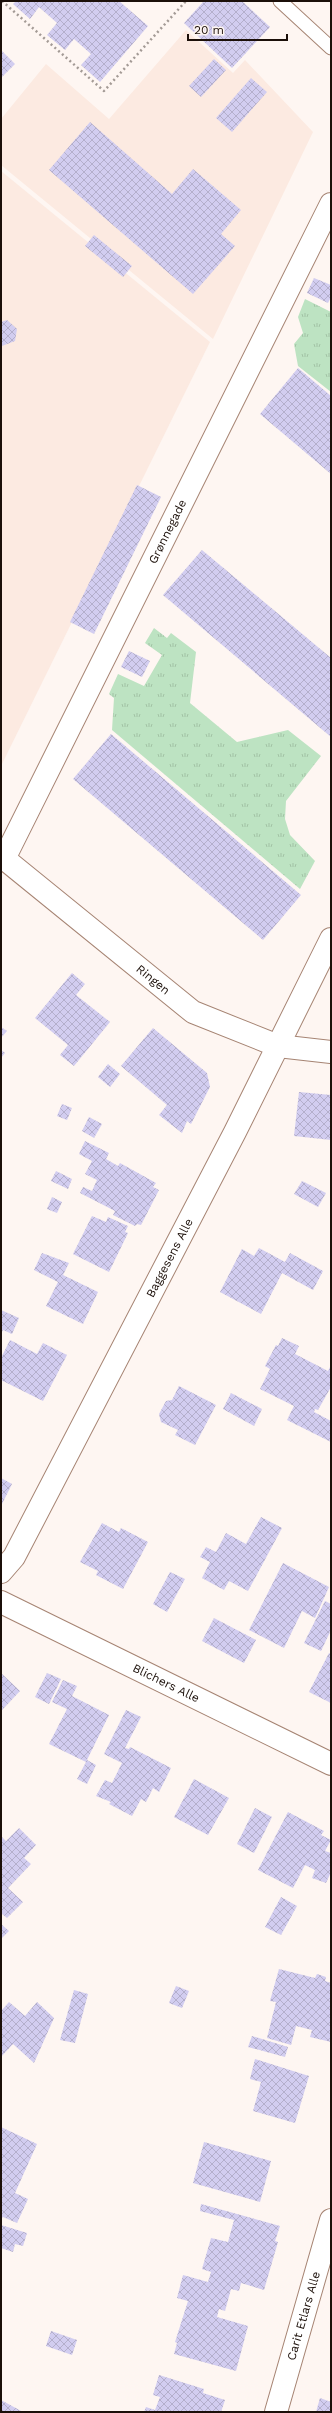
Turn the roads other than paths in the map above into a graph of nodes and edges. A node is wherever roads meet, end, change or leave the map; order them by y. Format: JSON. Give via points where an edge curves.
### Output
{"nodes":[{"id":1,"x":280,"y":1,"type":"edge"},
{"id":2,"x":331,"y":48,"type":"edge"},
{"id":3,"x":331,"y":204,"type":"edge"},
{"id":4,"x":3,"y":858,"type":"edge"},
{"id":5,"x":331,"y":939,"type":"edge"},
{"id":6,"x":278,"y":1046,"type":"junction"},
{"id":7,"x":331,"y":1052,"type":"edge"},
{"id":8,"x":1,"y":1572,"type":"edge"},
{"id":9,"x":1,"y":1602,"type":"edge"},
{"id":10,"x":331,"y":1764,"type":"edge"},
{"id":11,"x":331,"y":2220,"type":"edge"},
{"id":12,"x":276,"y":2412,"type":"edge"}],
"edges":[{"from":1,"to":2,"type":"lane"},
{"from":3,"to":4,"type":"street","name":"Grønnegade"},
{"from":4,"to":6,"type":"street","name":"Ringen","via":[[193,1012]]},
{"from":5,"to":6,"type":"street","name":"Baggesens Alle"},
{"from":6,"to":7,"type":"street","name":"Ringen"},
{"from":6,"to":8,"type":"street","name":"Baggesens Alle","via":[[14,1557]]},
{"from":9,"to":10,"type":"street","name":"Blichers Alle"},
{"from":11,"to":12,"type":"street","name":"Carit Etlars Alle"}]}
